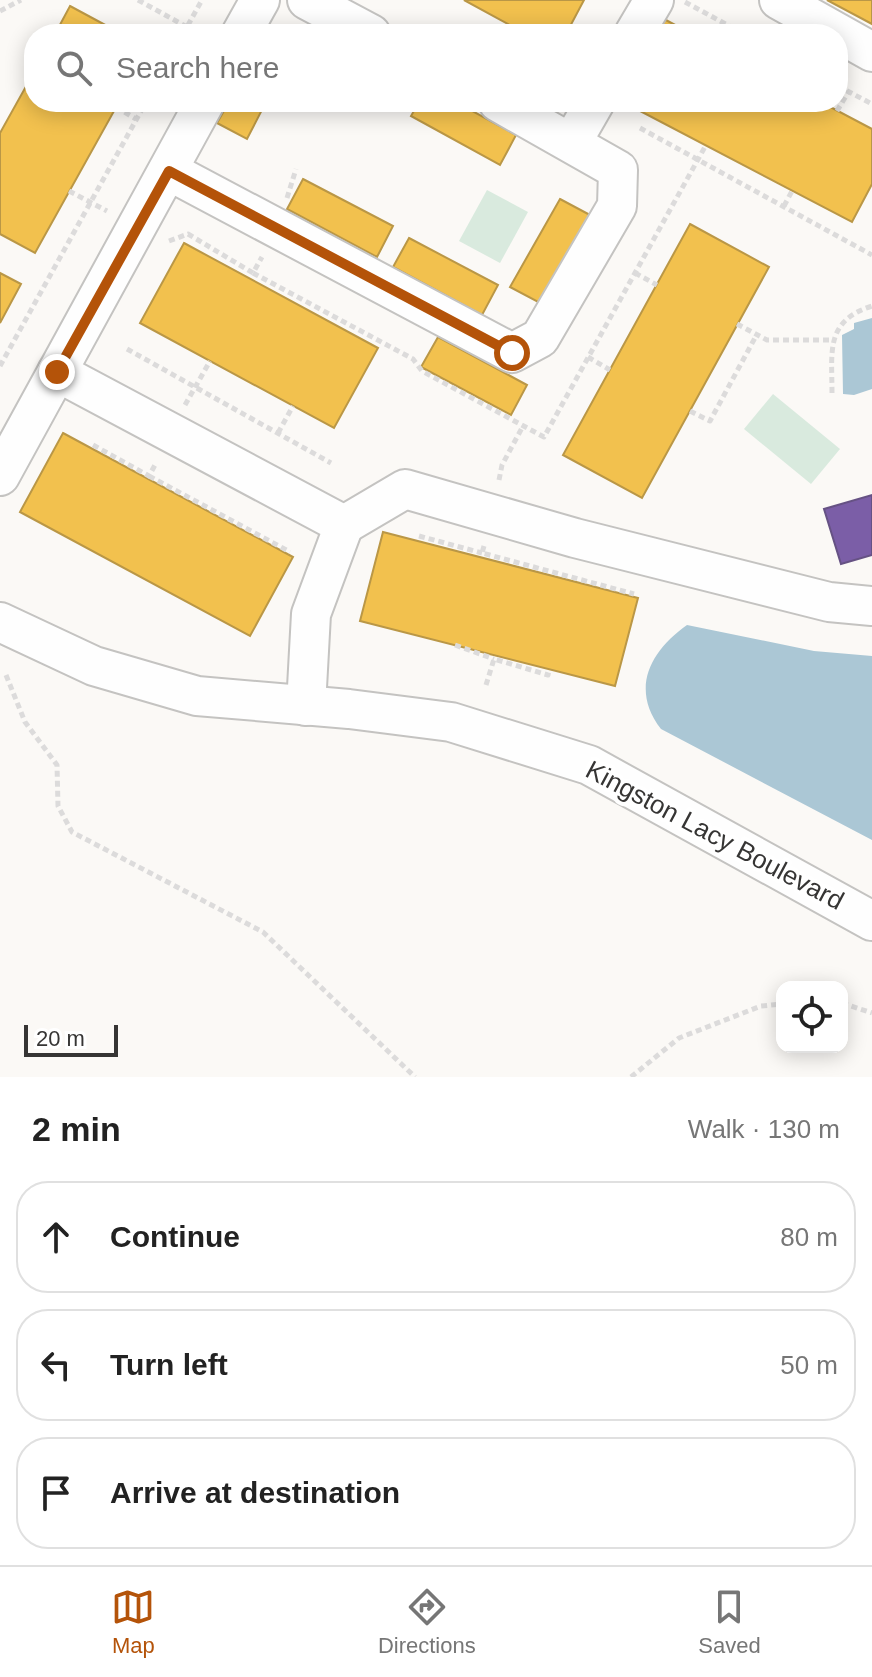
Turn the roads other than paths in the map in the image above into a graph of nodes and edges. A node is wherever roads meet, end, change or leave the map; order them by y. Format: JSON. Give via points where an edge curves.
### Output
{"nodes":[{"id":1,"x":260,"y":0,"type":"edge"},
{"id":2,"x":307,"y":0,"type":"edge"},
{"id":3,"x":654,"y":0,"type":"edge"},
{"id":4,"x":779,"y":0,"type":"edge"},
{"id":5,"x":247,"y":24,"type":"edge"},
{"id":6,"x":352,"y":24,"type":"edge"},
{"id":7,"x":640,"y":24,"type":"edge"},
{"id":8,"x":822,"y":24,"type":"edge"},
{"id":9,"x":848,"y":39,"type":"edge"},
{"id":10,"x":872,"y":52,"type":"edge"},
{"id":11,"x":200,"y":112,"type":"edge"},
{"id":12,"x":516,"y":112,"type":"edge"},
{"id":13,"x":589,"y":112,"type":"edge"},
{"id":14,"x":572,"y":142,"type":"junction"},
{"id":15,"x":169,"y":171,"type":"junction"},
{"id":16,"x":57,"y":372,"type":"junction"},
{"id":17,"x":0,"y":476,"type":"edge"},
{"id":18,"x":344,"y":525,"type":"junction"},
{"id":19,"x":872,"y":606,"type":"edge"},
{"id":20,"x":0,"y":622,"type":"edge"},
{"id":21,"x":306,"y":706,"type":"junction"},
{"id":22,"x":872,"y":921,"type":"edge"}],
"edges":[{"from":1,"to":5,"type":"street"},
{"from":2,"to":6,"type":"street"},
{"from":3,"to":7,"type":"street"},
{"from":4,"to":8,"type":"street"},
{"from":9,"to":10,"type":"street"},
{"from":11,"to":15,"type":"street"},
{"from":12,"to":14,"type":"street"},
{"from":13,"to":14,"type":"street"},
{"from":14,"to":15,"type":"street","via":[[618,170],[617,206],[540,338],[512,353]]},
{"from":15,"to":16,"type":"street"},
{"from":16,"to":17,"type":"street"},
{"from":16,"to":18,"type":"street"},
{"from":18,"to":19,"type":"street","via":[[405,489],[829,602]]},
{"from":18,"to":21,"type":"street","via":[[311,614]]},
{"from":20,"to":21,"type":"street","name":"Kingston Lacy Boulevard","via":[[94,666],[197,696]]},
{"from":21,"to":22,"type":"street","name":"Kingston Lacy Boulevard","via":[[451,722],[589,765]]}]}
